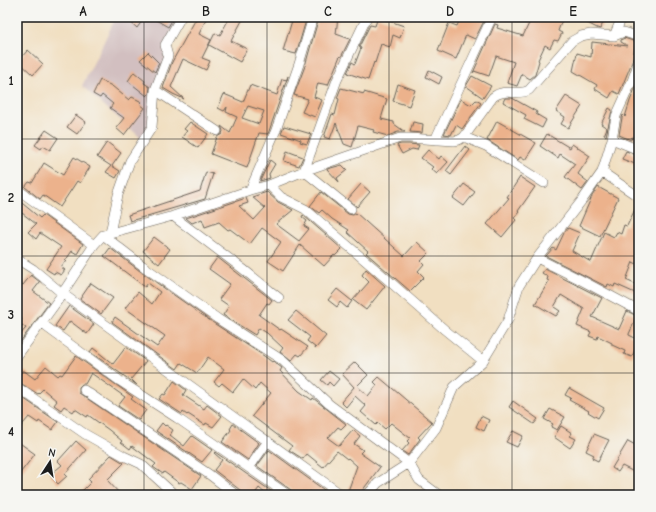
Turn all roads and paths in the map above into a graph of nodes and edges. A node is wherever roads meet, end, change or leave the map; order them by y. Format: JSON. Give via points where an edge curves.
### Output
{"nodes":[{"id":1,"x":180,"y":17,"type":"edge"},
{"id":2,"x":313,"y":17,"type":"edge"},
{"id":3,"x":367,"y":17,"type":"edge"},
{"id":4,"x":492,"y":17,"type":"edge"},
{"id":5,"x":622,"y":17,"type":"edge"},
{"id":6,"x":614,"y":36,"type":"junction"},
{"id":7,"x":639,"y":37,"type":"edge"},
{"id":8,"x":639,"y":61,"type":"edge"},
{"id":9,"x":155,"y":90,"type":"junction"},
{"id":10,"x":217,"y":131,"type":"dead end"},
{"id":11,"x":464,"y":137,"type":"junction"},
{"id":12,"x":612,"y":139,"type":"junction"},
{"id":13,"x":435,"y":140,"type":"junction"},
{"id":14,"x":639,"y":150,"type":"edge"},
{"id":15,"x":304,"y":171,"type":"junction"},
{"id":16,"x":602,"y":172,"type":"junction"},
{"id":17,"x":544,"y":183,"type":"dead end"},
{"id":18,"x":269,"y":185,"type":"junction"},
{"id":19,"x":17,"y":189,"type":"edge"},
{"id":20,"x":250,"y":190,"type":"junction"},
{"id":21,"x":639,"y":197,"type":"edge"},
{"id":22,"x":351,"y":209,"type":"dead end"},
{"id":23,"x":173,"y":216,"type":"junction"},
{"id":24,"x":106,"y":234,"type":"junction"},
{"id":25,"x":94,"y":245,"type":"junction"},
{"id":26,"x":537,"y":258,"type":"junction"},
{"id":27,"x":17,"y":259,"type":"edge"},
{"id":28,"x":63,"y":294,"type":"junction"},
{"id":29,"x":279,"y":298,"type":"dead end"},
{"id":30,"x":639,"y":311,"type":"edge"},
{"id":31,"x":41,"y":323,"type":"junction"},
{"id":32,"x":17,"y":356,"type":"edge"},
{"id":33,"x":483,"y":361,"type":"junction"},
{"id":34,"x":17,"y":387,"type":"edge"},
{"id":35,"x":84,"y":390,"type":"dead end"},
{"id":36,"x":268,"y":441,"type":"junction"},
{"id":37,"x":409,"y":463,"type":"junction"},
{"id":38,"x":249,"y":468,"type":"junction"},
{"id":39,"x":175,"y":495,"type":"edge"},
{"id":40,"x":236,"y":495,"type":"edge"},
{"id":41,"x":288,"y":495,"type":"edge"},
{"id":42,"x":342,"y":495,"type":"edge"},
{"id":43,"x":367,"y":495,"type":"edge"},
{"id":44,"x":439,"y":495,"type":"edge"}],
"edges":[{"from":1,"to":9,"type":"street","via":[[165,45],[168,56]]},
{"from":2,"to":20,"type":"street","via":[[276,130]]},
{"from":3,"to":15,"type":"street","via":[[337,80]]},
{"from":4,"to":13,"type":"street"},
{"from":5,"to":6,"type":"street"},
{"from":6,"to":7,"type":"street","via":[[624,32]]},
{"from":6,"to":11,"type":"street","via":[[591,34],[572,41],[529,90],[520,93],[504,92],[493,98]]},
{"from":8,"to":12,"type":"street","via":[[616,116]]},
{"from":9,"to":10,"type":"street"},
{"from":9,"to":24,"type":"street","via":[[152,127],[130,161]]},
{"from":11,"to":13,"type":"street","via":[[454,141]]},
{"from":11,"to":17,"type":"street","via":[[486,146]]},
{"from":12,"to":14,"type":"street"},
{"from":12,"to":16,"type":"street"},
{"from":13,"to":15,"type":"street","via":[[400,138]]},
{"from":15,"to":18,"type":"street"},
{"from":15,"to":22,"type":"street"},
{"from":16,"to":21,"type":"street"},
{"from":16,"to":26,"type":"street"},
{"from":18,"to":20,"type":"street"},
{"from":18,"to":33,"type":"street","via":[[281,197],[305,209]]},
{"from":19,"to":25,"type":"street"},
{"from":20,"to":23,"type":"street"},
{"from":23,"to":24,"type":"street"},
{"from":23,"to":29,"type":"street"},
{"from":24,"to":25,"type":"street"},
{"from":24,"to":37,"type":"street","via":[[143,266],[282,360],[329,404]]},
{"from":25,"to":28,"type":"street"},
{"from":26,"to":30,"type":"street"},
{"from":26,"to":33,"type":"street","via":[[519,286],[508,320]]},
{"from":27,"to":28,"type":"street"},
{"from":28,"to":31,"type":"street"},
{"from":28,"to":36,"type":"street"},
{"from":31,"to":32,"type":"street"},
{"from":31,"to":38,"type":"street","via":[[120,381]]},
{"from":33,"to":37,"type":"street","via":[[454,387],[436,428]]},
{"from":34,"to":39,"type":"street","via":[[86,434],[141,464]]},
{"from":35,"to":40,"type":"street"},
{"from":36,"to":38,"type":"street"},
{"from":36,"to":42,"type":"street"},
{"from":37,"to":43,"type":"street","via":[[378,482]]},
{"from":37,"to":44,"type":"street","via":[[419,480]]},
{"from":38,"to":41,"type":"street"}]}
